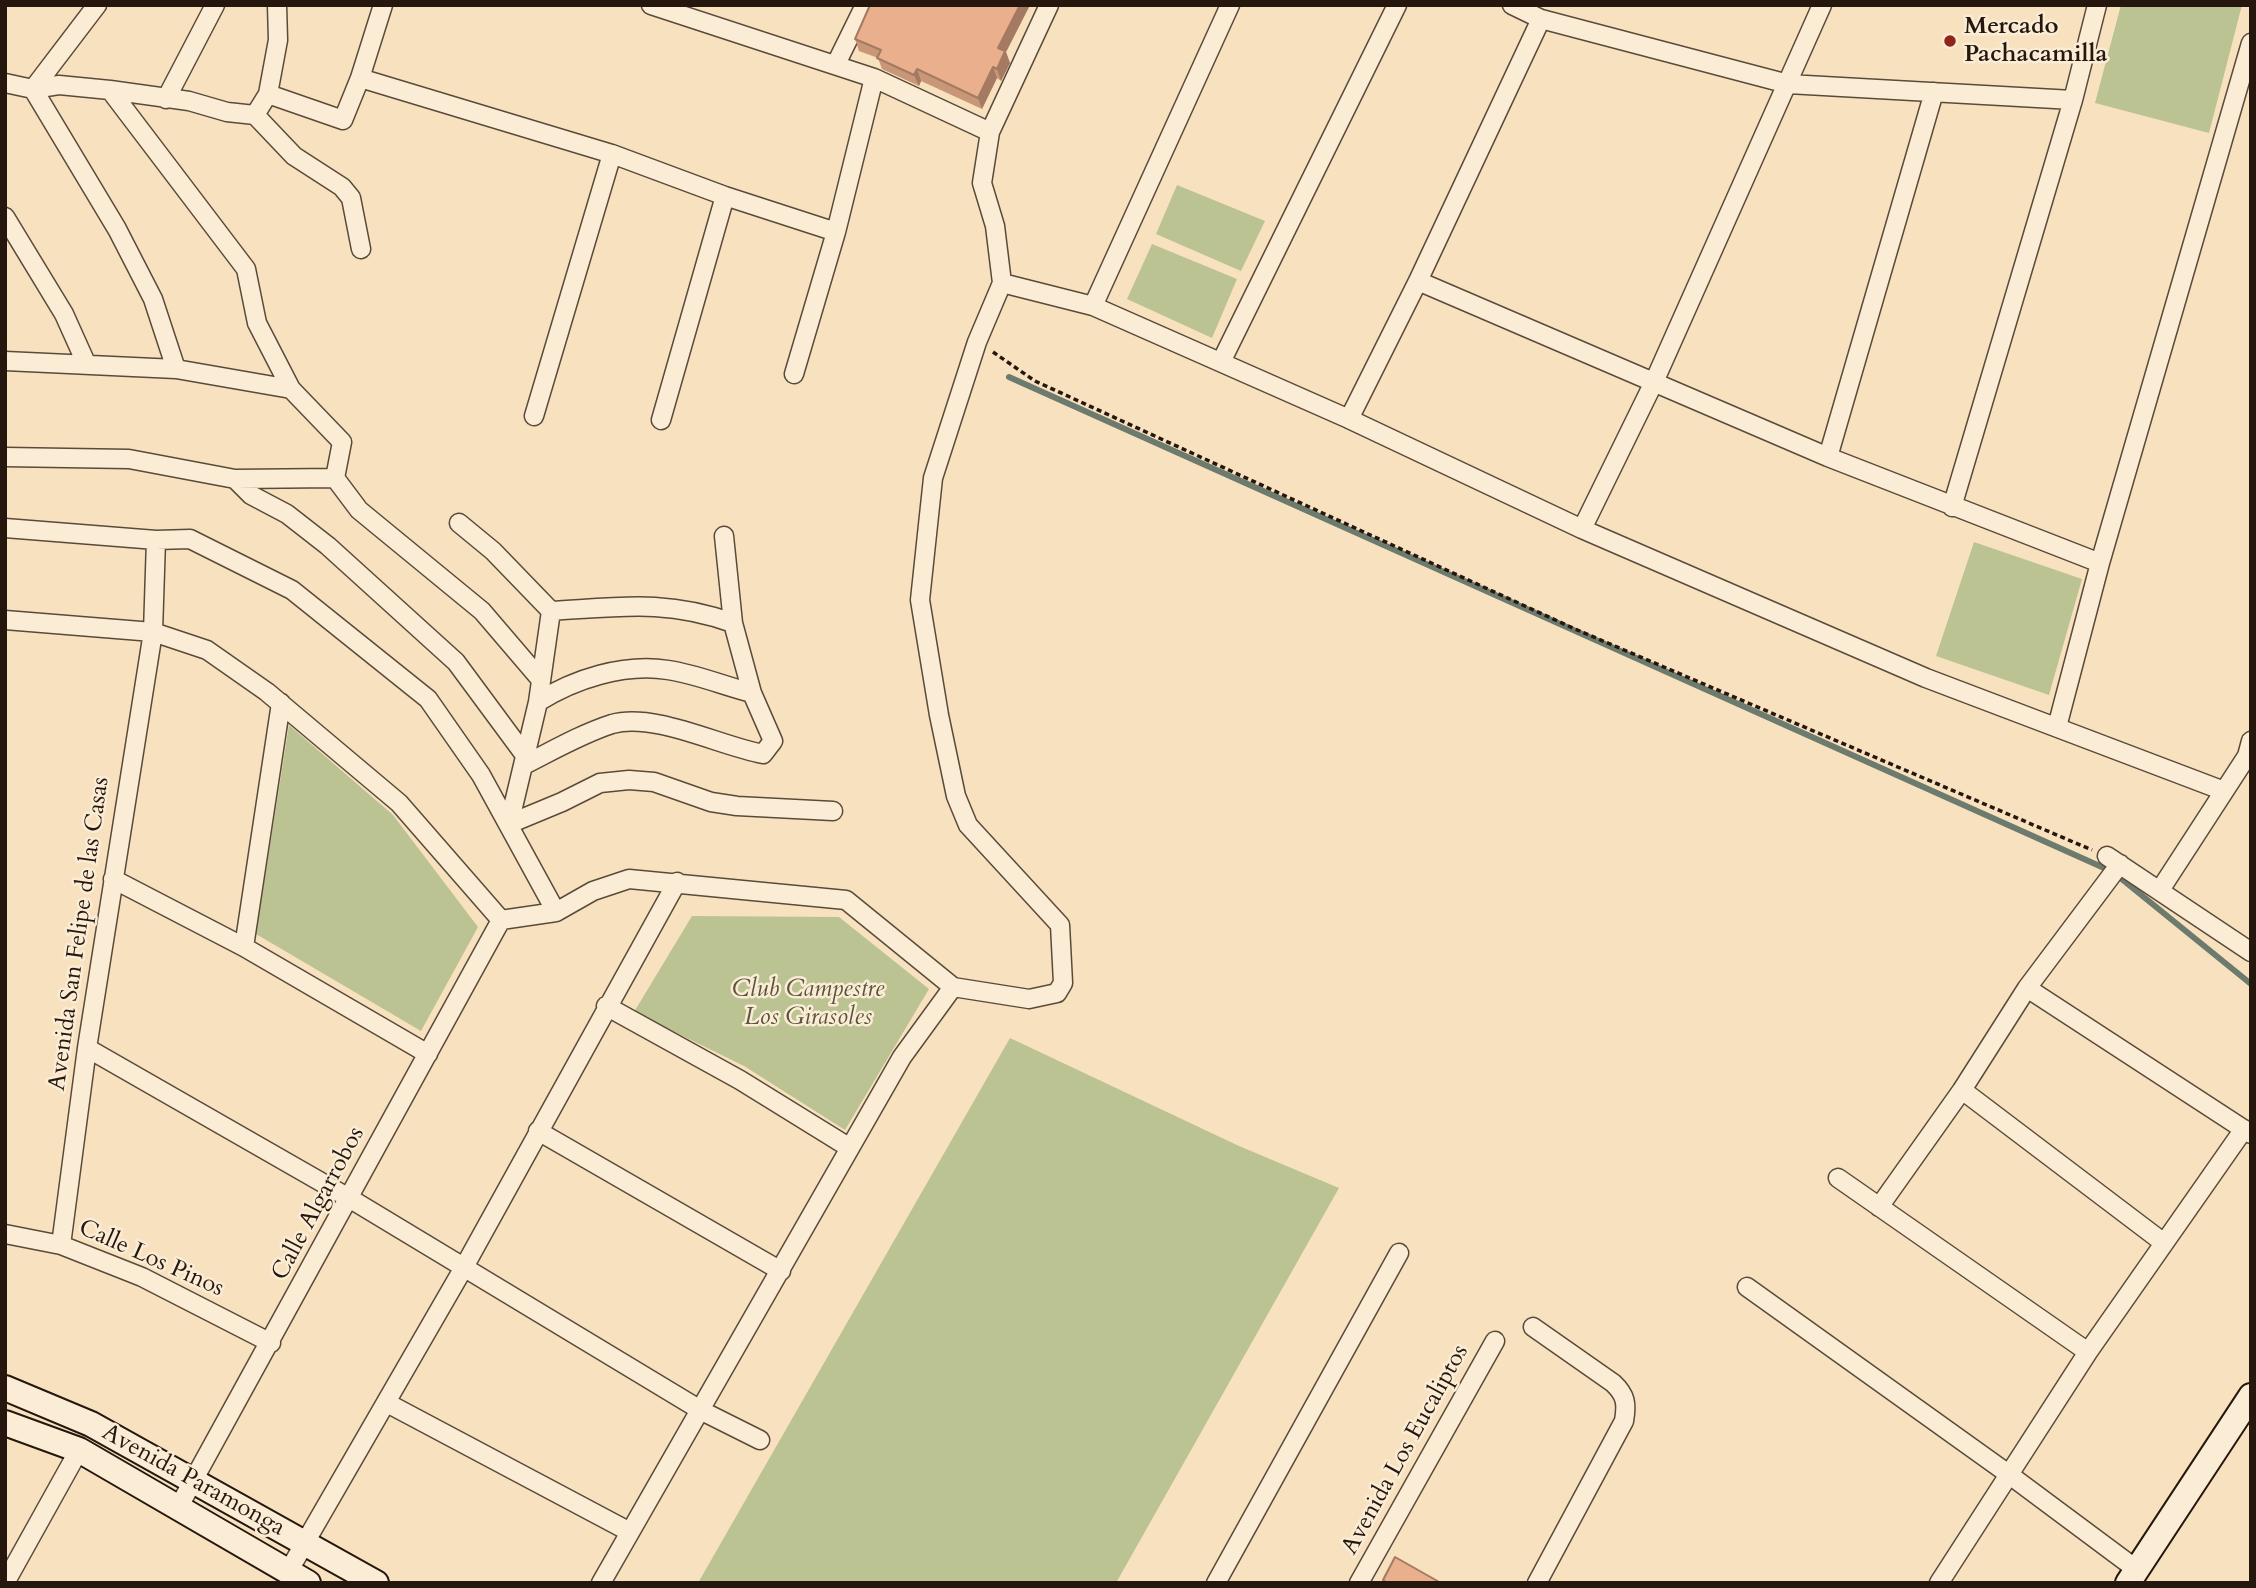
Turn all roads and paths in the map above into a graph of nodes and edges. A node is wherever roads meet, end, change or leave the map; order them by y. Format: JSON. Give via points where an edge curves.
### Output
{"nodes":[{"id":1,"x":97,"y":5,"type":"edge"},
{"id":2,"x":215,"y":5,"type":"edge"},
{"id":3,"x":277,"y":5,"type":"edge"},
{"id":4,"x":383,"y":5,"type":"edge"},
{"id":5,"x":651,"y":5,"type":"edge"},
{"id":6,"x":865,"y":5,"type":"edge"},
{"id":7,"x":1049,"y":5,"type":"edge"},
{"id":8,"x":1230,"y":5,"type":"edge"},
{"id":9,"x":1397,"y":5,"type":"edge"},
{"id":10,"x":1512,"y":5,"type":"edge"},
{"id":11,"x":1822,"y":5,"type":"edge"},
{"id":12,"x":2097,"y":5,"type":"edge"},
{"id":13,"x":686,"y":10,"type":"edge"},
{"id":14,"x":1541,"y":19,"type":"junction"},
{"id":15,"x":2251,"y":43,"type":"edge"},
{"id":16,"x":836,"y":64,"type":"junction"},
{"id":17,"x":360,"y":78,"type":"junction"},
{"id":18,"x":874,"y":78,"type":"junction"},
{"id":19,"x":5,"y":83,"type":"edge"},
{"id":20,"x":1788,"y":84,"type":"junction"},
{"id":21,"x":33,"y":89,"type":"junction"},
{"id":22,"x":110,"y":90,"type":"junction"},
{"id":23,"x":1934,"y":92,"type":"junction"},
{"id":24,"x":268,"y":94,"type":"junction"},
{"id":25,"x":166,"y":99,"type":"junction"},
{"id":26,"x":2073,"y":100,"type":"junction"},
{"id":27,"x":255,"y":115,"type":"junction"},
{"id":28,"x":990,"y":132,"type":"junction"},
{"id":29,"x":612,"y":154,"type":"junction"},
{"id":30,"x":725,"y":196,"type":"junction"},
{"id":31,"x":5,"y":217,"type":"edge"},
{"id":32,"x":836,"y":232,"type":"junction"},
{"id":33,"x":361,"y":249,"type":"dead end"},
{"id":34,"x":1418,"y":281,"type":"junction"},
{"id":35,"x":1002,"y":283,"type":"junction"},
{"id":36,"x":1093,"y":306,"type":"junction"},
{"id":37,"x":977,"y":342,"type":"junction"},
{"id":38,"x":5,"y":361,"type":"edge"},
{"id":39,"x":1221,"y":362,"type":"junction"},
{"id":40,"x":86,"y":363,"type":"junction"},
{"id":41,"x":176,"y":369,"type":"junction"},
{"id":42,"x":794,"y":374,"type":"dead end"},
{"id":43,"x":1654,"y":382,"type":"junction"},
{"id":44,"x":291,"y":389,"type":"junction"},
{"id":45,"x":534,"y":416,"type":"dead end"},
{"id":46,"x":1349,"y":418,"type":"junction"},
{"id":47,"x":661,"y":420,"type":"dead end"},
{"id":48,"x":5,"y":457,"type":"edge"},
{"id":49,"x":1828,"y":457,"type":"junction"},
{"id":50,"x":335,"y":478,"type":"junction"},
{"id":51,"x":235,"y":479,"type":"junction"},
{"id":52,"x":1952,"y":507,"type":"junction"},
{"id":53,"x":459,"y":523,"type":"dead end"},
{"id":54,"x":5,"y":528,"type":"edge"},
{"id":55,"x":1582,"y":529,"type":"junction"},
{"id":56,"x":724,"y":536,"type":"dead end"},
{"id":57,"x":156,"y":540,"type":"junction"},
{"id":58,"x":2101,"y":563,"type":"junction"},
{"id":59,"x":551,"y":611,"type":"junction"},
{"id":60,"x":5,"y":620,"type":"edge"},
{"id":61,"x":733,"y":623,"type":"junction"},
{"id":62,"x":153,"y":632,"type":"junction"},
{"id":63,"x":541,"y":680,"type":"junction"},
{"id":64,"x":752,"y":693,"type":"junction"},
{"id":65,"x":538,"y":702,"type":"junction"},
{"id":66,"x":281,"y":703,"type":"junction"},
{"id":67,"x":2057,"y":727,"type":"junction"},
{"id":68,"x":2251,"y":741,"type":"edge"},
{"id":69,"x":524,"y":760,"type":"junction"},
{"id":70,"x":2245,"y":773,"type":"edge"},
{"id":71,"x":2224,"y":791,"type":"junction"},
{"id":72,"x":833,"y":811,"type":"dead end"},
{"id":73,"x":509,"y":824,"type":"junction"},
{"id":74,"x":2114,"y":860,"type":"junction"},
{"id":75,"x":113,"y":878,"type":"junction"},
{"id":76,"x":677,"y":882,"type":"junction"},
{"id":77,"x":2160,"y":890,"type":"junction"},
{"id":78,"x":556,"y":912,"type":"junction"},
{"id":79,"x":501,"y":920,"type":"junction"},
{"id":80,"x":244,"y":947,"type":"junction"},
{"id":81,"x":2251,"y":951,"type":"edge"},
{"id":82,"x":953,"y":986,"type":"junction"},
{"id":83,"x":2027,"y":988,"type":"junction"},
{"id":84,"x":606,"y":1006,"type":"junction"},
{"id":85,"x":87,"y":1048,"type":"junction"},
{"id":86,"x":428,"y":1054,"type":"junction"},
{"id":87,"x":1962,"y":1090,"type":"junction"},
{"id":88,"x":538,"y":1131,"type":"junction"},
{"id":89,"x":2247,"y":1132,"type":"edge"},
{"id":90,"x":850,"y":1149,"type":"junction"},
{"id":91,"x":1838,"y":1178,"type":"dead end"},
{"id":92,"x":349,"y":1198,"type":"junction"},
{"id":93,"x":1879,"y":1207,"type":"junction"},
{"id":94,"x":5,"y":1234,"type":"edge"},
{"id":95,"x":2164,"y":1243,"type":"junction"},
{"id":96,"x":61,"y":1245,"type":"junction"},
{"id":97,"x":1399,"y":1253,"type":"dead end"},
{"id":98,"x":463,"y":1269,"type":"junction"},
{"id":99,"x":781,"y":1271,"type":"junction"},
{"id":100,"x":1747,"y":1287,"type":"dead end"},
{"id":101,"x":1533,"y":1327,"type":"dead end"},
{"id":102,"x":1495,"y":1341,"type":"dead end"},
{"id":103,"x":271,"y":1343,"type":"junction"},
{"id":104,"x":2088,"y":1352,"type":"junction"},
{"id":105,"x":5,"y":1388,"type":"edge"},
{"id":106,"x":2251,"y":1396,"type":"edge"},
{"id":107,"x":387,"y":1404,"type":"junction"},
{"id":108,"x":702,"y":1412,"type":"junction"},
{"id":109,"x":5,"y":1423,"type":"edge"},
{"id":110,"x":760,"y":1440,"type":"dead end"},
{"id":111,"x":79,"y":1450,"type":"junction"},
{"id":112,"x":2007,"y":1473,"type":"junction"},
{"id":113,"x":193,"y":1480,"type":"junction"},
{"id":114,"x":177,"y":1510,"type":"junction"},
{"id":115,"x":630,"y":1532,"type":"junction"},
{"id":116,"x":305,"y":1543,"type":"junction"},
{"id":117,"x":2132,"y":1576,"type":"edge"},
{"id":118,"x":298,"y":1577,"type":"edge"},
{"id":119,"x":5,"y":1583,"type":"edge"},
{"id":120,"x":376,"y":1583,"type":"edge"},
{"id":121,"x":601,"y":1583,"type":"edge"},
{"id":122,"x":1216,"y":1583,"type":"edge"},
{"id":123,"x":1359,"y":1583,"type":"edge"},
{"id":124,"x":1537,"y":1583,"type":"edge"},
{"id":125,"x":1939,"y":1583,"type":"edge"}],
"edges":[{"from":1,"to":21,"type":"street"},
{"from":2,"to":25,"type":"street"},
{"from":3,"to":24,"type":"street","via":[[278,40]]},
{"from":4,"to":17,"type":"street"},
{"from":5,"to":13,"type":"street"},
{"from":6,"to":16,"type":"street"},
{"from":7,"to":28,"type":"street"},
{"from":8,"to":36,"type":"street"},
{"from":9,"to":39,"type":"street"},
{"from":10,"to":14,"type":"street"},
{"from":11,"to":20,"type":"street"},
{"from":12,"to":26,"type":"street"},
{"from":13,"to":16,"type":"street"},
{"from":14,"to":20,"type":"street"},
{"from":14,"to":34,"type":"street"},
{"from":15,"to":58,"type":"street"},
{"from":16,"to":18,"type":"street"},
{"from":17,"to":24,"type":"street","via":[[343,120]]},
{"from":17,"to":29,"type":"street"},
{"from":18,"to":28,"type":"street"},
{"from":18,"to":32,"type":"street"},
{"from":19,"to":21,"type":"street"},
{"from":20,"to":23,"type":"street"},
{"from":20,"to":43,"type":"street"},
{"from":21,"to":22,"type":"street","via":[[59,85]]},
{"from":21,"to":41,"type":"street","via":[[153,299]]},
{"from":22,"to":25,"type":"street"},
{"from":22,"to":44,"type":"street","via":[[246,270],[257,323]]},
{"from":23,"to":26,"type":"street"},
{"from":23,"to":49,"type":"street"},
{"from":24,"to":27,"type":"street"},
{"from":25,"to":27,"type":"street"},
{"from":26,"to":52,"type":"street"},
{"from":27,"to":33,"type":"street","via":[[294,156],[342,187],[351,198]]},
{"from":28,"to":35,"type":"street","via":[[982,183],[995,226]]},
{"from":29,"to":30,"type":"street"},
{"from":29,"to":45,"type":"street"},
{"from":30,"to":32,"type":"street"},
{"from":30,"to":47,"type":"street"},
{"from":31,"to":40,"type":"street","via":[[64,314]]},
{"from":32,"to":42,"type":"street"},
{"from":34,"to":43,"type":"street"},
{"from":34,"to":46,"type":"street"},
{"from":35,"to":36,"type":"street"},
{"from":35,"to":37,"type":"street"},
{"from":36,"to":39,"type":"street"},
{"from":37,"to":74,"type":"path","via":[[1035,381],[1395,548]]},
{"from":37,"to":82,"type":"street","via":[[933,478],[920,600],[956,796],[968,825],[1060,925],[1063,983],[1057,993],[1029,999]]},
{"from":38,"to":40,"type":"street"},
{"from":39,"to":46,"type":"street"},
{"from":40,"to":41,"type":"street"},
{"from":41,"to":44,"type":"street"},
{"from":43,"to":49,"type":"street"},
{"from":43,"to":55,"type":"street"},
{"from":44,"to":50,"type":"street","via":[[342,442]]},
{"from":46,"to":55,"type":"street"},
{"from":48,"to":51,"type":"street","via":[[129,460]]},
{"from":49,"to":52,"type":"street"},
{"from":50,"to":51,"type":"street"},
{"from":50,"to":63,"type":"street","via":[[359,510],[482,611]]},
{"from":51,"to":69,"type":"street","via":[[328,547],[456,662]]},
{"from":52,"to":58,"type":"street"},
{"from":53,"to":59,"type":"street"},
{"from":54,"to":57,"type":"street"},
{"from":55,"to":67,"type":"street","via":[[1926,678]]},
{"from":56,"to":61,"type":"street"},
{"from":57,"to":62,"type":"street","name":"Avenida San Felipe de las Casas"},
{"from":57,"to":73,"type":"street","via":[[190,539],[228,555],[292,590],[376,657],[428,699]]},
{"from":58,"to":67,"type":"street"},
{"from":59,"to":61,"type":"street","via":[[656,604]]},
{"from":59,"to":63,"type":"street"},
{"from":60,"to":62,"type":"street"},
{"from":61,"to":64,"type":"street"},
{"from":62,"to":66,"type":"street","via":[[207,650]]},
{"from":62,"to":75,"type":"street","name":"Avenida San Felipe de las Casas"},
{"from":63,"to":65,"type":"street"},
{"from":64,"to":65,"type":"street","via":[[665,669],[634,670],[565,684]]},
{"from":64,"to":69,"type":"street","via":[[773,741],[763,754],[680,730],[631,722],[613,724]]},
{"from":65,"to":69,"type":"street"},
{"from":66,"to":79,"type":"street","via":[[398,803]]},
{"from":66,"to":80,"type":"street"},
{"from":67,"to":71,"type":"street"},
{"from":68,"to":70,"type":"street"},
{"from":69,"to":73,"type":"street"},
{"from":70,"to":71,"type":"street"},
{"from":71,"to":77,"type":"street"},
{"from":72,"to":73,"type":"street","via":[[737,806],[653,782],[629,780],[600,783]]},
{"from":73,"to":78,"type":"street"},
{"from":74,"to":77,"type":"street"},
{"from":74,"to":83,"type":"street"},
{"from":75,"to":80,"type":"street"},
{"from":75,"to":85,"type":"street","name":"Avenida San Felipe de las Casas"},
{"from":76,"to":78,"type":"street","via":[[629,879],[593,891]]},
{"from":76,"to":82,"type":"street","via":[[846,900]]},
{"from":76,"to":84,"type":"street"},
{"from":77,"to":81,"type":"street"},
{"from":78,"to":79,"type":"street"},
{"from":79,"to":86,"type":"street","name":"Calle Algarrobos"},
{"from":80,"to":86,"type":"street"},
{"from":82,"to":90,"type":"street","via":[[902,1057]]},
{"from":83,"to":87,"type":"street"},
{"from":83,"to":89,"type":"street"},
{"from":84,"to":88,"type":"street"},
{"from":84,"to":90,"type":"street","via":[[740,1080]]},
{"from":85,"to":92,"type":"street"},
{"from":85,"to":96,"type":"street","name":"Avenida San Felipe de las Casas"},
{"from":86,"to":92,"type":"street","name":"Calle Algarrobos"},
{"from":87,"to":93,"type":"street"},
{"from":87,"to":95,"type":"street"},
{"from":88,"to":98,"type":"street"},
{"from":88,"to":99,"type":"street"},
{"from":89,"to":95,"type":"street"},
{"from":90,"to":99,"type":"street"},
{"from":91,"to":93,"type":"street"},
{"from":92,"to":98,"type":"street"},
{"from":92,"to":103,"type":"street","name":"Calle Algarrobos"},
{"from":93,"to":104,"type":"street"},
{"from":94,"to":96,"type":"street","name":"Calle Los Pinos"},
{"from":95,"to":104,"type":"street"},
{"from":96,"to":103,"type":"street","name":"Calle Los Pinos","via":[[142,1277]]},
{"from":97,"to":122,"type":"street"},
{"from":98,"to":107,"type":"street"},
{"from":98,"to":108,"type":"street"},
{"from":99,"to":108,"type":"street"},
{"from":100,"to":112,"type":"street"},
{"from":101,"to":124,"type":"street","via":[[1613,1383],[1624,1393],[1627,1407],[1624,1421]]},
{"from":102,"to":123,"type":"street","name":"Avenida Los Eucaliptos"},
{"from":103,"to":113,"type":"street","name":"Calle Algarrobos"},
{"from":104,"to":112,"type":"street"},
{"from":105,"to":113,"type":"street","name":"Avenida Paramonga","via":[[91,1424]]},
{"from":106,"to":117,"type":"street"},
{"from":107,"to":115,"type":"street"},
{"from":107,"to":116,"type":"street"},
{"from":108,"to":110,"type":"street"},
{"from":108,"to":115,"type":"street"},
{"from":109,"to":111,"type":"street","name":"Avenida Paramonga"},
{"from":111,"to":114,"type":"street","name":"Avenida Paramonga"},
{"from":111,"to":119,"type":"street"},
{"from":112,"to":117,"type":"street"},
{"from":112,"to":125,"type":"street"},
{"from":113,"to":114,"type":"street","name":"Calle Algarrobos"},
{"from":113,"to":116,"type":"street","name":"Avenida Paramonga"},
{"from":114,"to":118,"type":"street","name":"Avenida Paramonga"},
{"from":115,"to":121,"type":"street"},
{"from":116,"to":118,"type":"street"},
{"from":116,"to":120,"type":"street","name":"Avenida Paramonga"}]}
